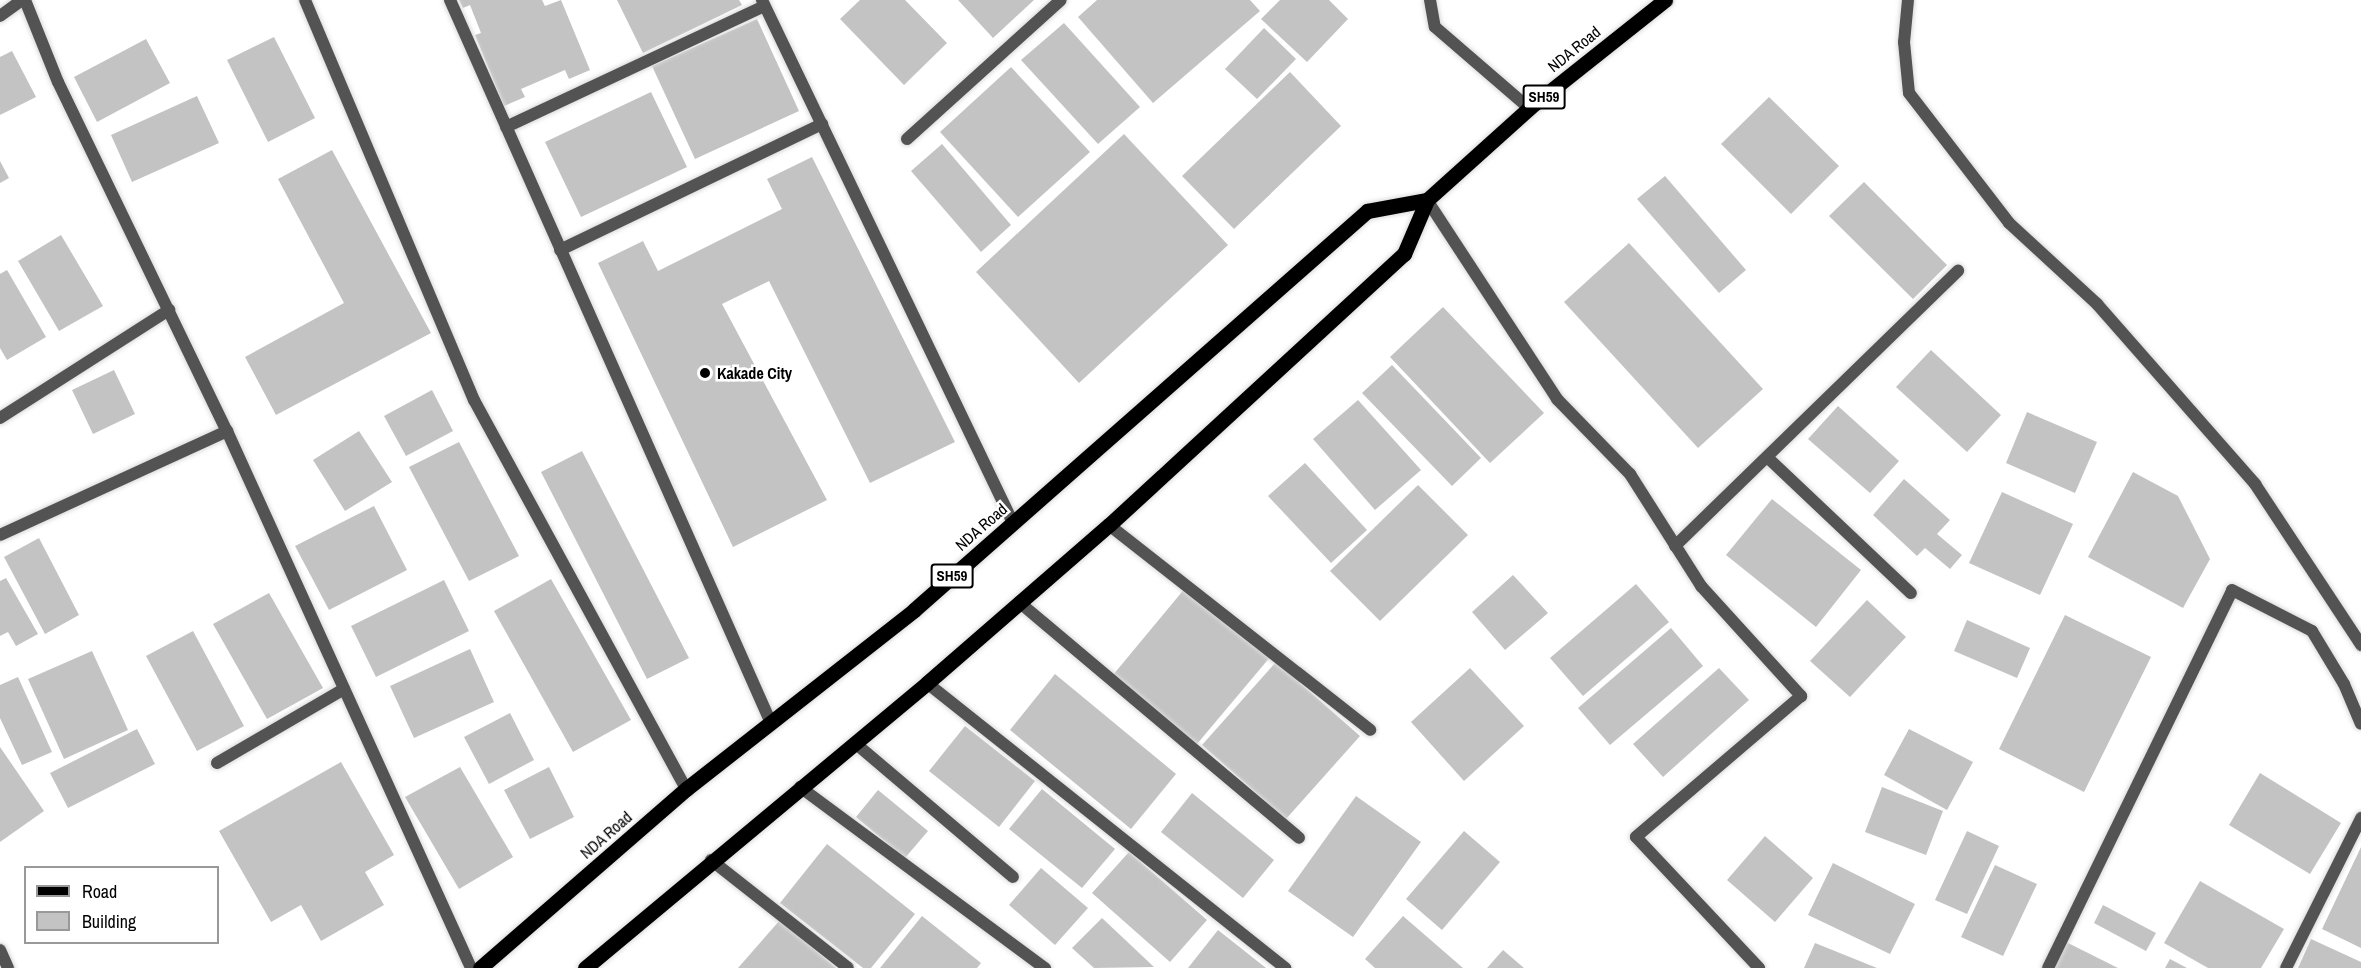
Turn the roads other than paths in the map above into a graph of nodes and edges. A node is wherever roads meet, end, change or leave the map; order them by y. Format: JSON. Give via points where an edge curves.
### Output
{"nodes":[{"id":1,"x":23,"y":0,"type":"edge"},
{"id":2,"x":305,"y":0,"type":"edge"},
{"id":3,"x":450,"y":0,"type":"edge"},
{"id":4,"x":1061,"y":0,"type":"edge"},
{"id":5,"x":1430,"y":0,"type":"edge"},
{"id":6,"x":1665,"y":0,"type":"edge"},
{"id":7,"x":1908,"y":0,"type":"edge"},
{"id":8,"x":763,"y":3,"type":"edge"},
{"id":9,"x":0,"y":16,"type":"edge"},
{"id":10,"x":1529,"y":108,"type":"junction"},
{"id":11,"x":822,"y":124,"type":"junction"},
{"id":12,"x":506,"y":127,"type":"junction"},
{"id":13,"x":907,"y":139,"type":"dead end"},
{"id":14,"x":1427,"y":200,"type":"junction"},
{"id":15,"x":560,"y":250,"type":"junction"},
{"id":16,"x":1958,"y":271,"type":"dead end"},
{"id":17,"x":169,"y":310,"type":"junction"},
{"id":18,"x":0,"y":418,"type":"edge"},
{"id":19,"x":227,"y":431,"type":"junction"},
{"id":20,"x":1767,"y":457,"type":"junction"},
{"id":21,"x":1013,"y":523,"type":"junction"},
{"id":22,"x":1109,"y":525,"type":"junction"},
{"id":23,"x":0,"y":536,"type":"edge"},
{"id":24,"x":1675,"y":546,"type":"junction"},
{"id":25,"x":1911,"y":593,"type":"dead end"},
{"id":26,"x":1019,"y":602,"type":"junction"},
{"id":27,"x":2361,"y":645,"type":"edge"},
{"id":28,"x":927,"y":683,"type":"junction"},
{"id":29,"x":344,"y":689,"type":"junction"},
{"id":30,"x":771,"y":723,"type":"junction"},
{"id":31,"x":2361,"y":724,"type":"edge"},
{"id":32,"x":1370,"y":730,"type":"dead end"},
{"id":33,"x":855,"y":742,"type":"junction"},
{"id":34,"x":217,"y":763,"type":"dead end"},
{"id":35,"x":800,"y":787,"type":"junction"},
{"id":36,"x":686,"y":789,"type":"junction"},
{"id":37,"x":2361,"y":818,"type":"edge"},
{"id":38,"x":1299,"y":838,"type":"dead end"},
{"id":39,"x":711,"y":860,"type":"junction"},
{"id":40,"x":1013,"y":877,"type":"dead end"},
{"id":41,"x":0,"y":950,"type":"edge"},
{"id":42,"x":8,"y":968,"type":"edge"},
{"id":43,"x":471,"y":968,"type":"edge"},
{"id":44,"x":480,"y":968,"type":"edge"},
{"id":45,"x":585,"y":968,"type":"edge"},
{"id":46,"x":848,"y":968,"type":"edge"},
{"id":47,"x":1045,"y":968,"type":"edge"},
{"id":48,"x":1285,"y":968,"type":"edge"},
{"id":49,"x":1760,"y":968,"type":"edge"},
{"id":50,"x":2048,"y":968,"type":"edge"},
{"id":51,"x":2286,"y":968,"type":"edge"}],
"edges":[{"from":1,"to":9,"type":"street"},
{"from":1,"to":17,"type":"street","via":[[58,82]]},
{"from":2,"to":36,"type":"street","via":[[474,400]]},
{"from":3,"to":12,"type":"street"},
{"from":4,"to":13,"type":"street"},
{"from":5,"to":10,"type":"street","via":[[1435,27]]},
{"from":6,"to":10,"type":"main road","name":"NDA Road","number":"SH59"},
{"from":7,"to":27,"type":"street","via":[[1904,42],[1909,93],[2009,223],[2097,304],[2255,484]]},
{"from":8,"to":11,"type":"street"},
{"from":8,"to":12,"type":"street"},
{"from":10,"to":14,"type":"main road","name":"NDA Road","number":"SH59"},
{"from":11,"to":15,"type":"street"},
{"from":11,"to":21,"type":"street"},
{"from":12,"to":15,"type":"street"},
{"from":14,"to":21,"type":"main road","name":"NDA Road","number":"SH59","via":[[1367,211]]},
{"from":14,"to":22,"type":"main road","name":"NDA Road","number":"SH59","via":[[1404,254]]},
{"from":14,"to":24,"type":"street","via":[[1557,399],[1630,474]]},
{"from":15,"to":30,"type":"street"},
{"from":16,"to":20,"type":"street"},
{"from":17,"to":18,"type":"street"},
{"from":17,"to":19,"type":"street"},
{"from":19,"to":23,"type":"street"},
{"from":19,"to":29,"type":"street"},
{"from":20,"to":24,"type":"street"},
{"from":20,"to":25,"type":"street"},
{"from":21,"to":30,"type":"main road","name":"NDA Road","number":"SH59","via":[[914,610]]},
{"from":22,"to":26,"type":"main road","name":"NDA Road","number":"SH59"},
{"from":22,"to":32,"type":"street"},
{"from":24,"to":49,"type":"street","via":[[1701,586],[1801,696],[1636,837]]},
{"from":26,"to":28,"type":"main road","name":"NDA Road","number":"SH59"},
{"from":26,"to":38,"type":"street"},
{"from":28,"to":33,"type":"main road","name":"NDA Road","number":"SH59"},
{"from":28,"to":48,"type":"street"},
{"from":29,"to":34,"type":"street"},
{"from":29,"to":43,"type":"street"},
{"from":30,"to":36,"type":"main road","name":"NDA Road","number":"SH59"},
{"from":31,"to":50,"type":"street","via":[[2344,684],[2312,631],[2232,590]]},
{"from":33,"to":35,"type":"main road","name":"NDA Road","number":"SH59"},
{"from":33,"to":40,"type":"street"},
{"from":35,"to":39,"type":"main road","name":"NDA Road","number":"SH59"},
{"from":35,"to":47,"type":"street"},
{"from":36,"to":44,"type":"main road","name":"NDA Road","number":"SH59"},
{"from":37,"to":51,"type":"street"},
{"from":39,"to":45,"type":"main road","name":"NDA Road","number":"SH59"},
{"from":39,"to":46,"type":"street"},
{"from":41,"to":42,"type":"street"}]}
